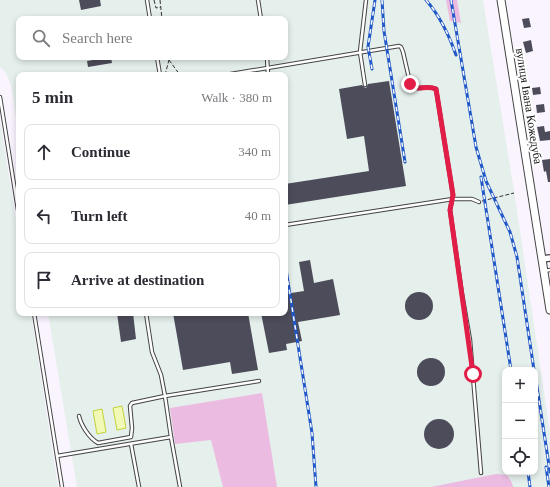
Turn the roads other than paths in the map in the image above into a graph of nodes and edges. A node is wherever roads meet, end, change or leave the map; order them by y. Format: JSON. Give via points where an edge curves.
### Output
{"nodes":[{"id":1,"x":147,"y":0,"type":"edge"},
{"id":2,"x":258,"y":0,"type":"edge"},
{"id":3,"x":366,"y":0,"type":"edge"},
{"id":4,"x":501,"y":0,"type":"edge"},
{"id":5,"x":150,"y":16,"type":"edge"},
{"id":6,"x":261,"y":16,"type":"edge"},
{"id":7,"x":360,"y":52,"type":"junction"},
{"id":8,"x":158,"y":60,"type":"edge"},
{"id":9,"x":267,"y":60,"type":"edge"},
{"id":10,"x":268,"y":68,"type":"junction"},
{"id":11,"x":160,"y":72,"type":"edge"},
{"id":12,"x":243,"y":72,"type":"edge"},
{"id":13,"x":268,"y":72,"type":"edge"},
{"id":14,"x":366,"y":84,"type":"dead end"},
{"id":15,"x":0,"y":97,"type":"edge"},
{"id":16,"x":16,"y":197,"type":"edge"},
{"id":17,"x":453,"y":199,"type":"junction"},
{"id":18,"x":479,"y":202,"type":"road end"},
{"id":19,"x":288,"y":225,"type":"edge"},
{"id":20,"x":550,"y":258,"type":"edge"},
{"id":21,"x":542,"y":259,"type":"junction"},
{"id":22,"x":547,"y":271,"type":"edge"},
{"id":23,"x":550,"y":310,"type":"edge"},
{"id":24,"x":34,"y":316,"type":"edge"},
{"id":25,"x":146,"y":316,"type":"edge"},
{"id":26,"x":259,"y":381,"type":"dead end"},
{"id":27,"x":165,"y":396,"type":"junction"},
{"id":28,"x":79,"y":416,"type":"dead end"},
{"id":29,"x":171,"y":437,"type":"junction"},
{"id":30,"x":131,"y":444,"type":"junction"},
{"id":31,"x":57,"y":456,"type":"junction"},
{"id":32,"x":481,"y":473,"type":"dead end"},
{"id":33,"x":62,"y":487,"type":"edge"},
{"id":34,"x":139,"y":487,"type":"edge"},
{"id":35,"x":180,"y":487,"type":"edge"}],
"edges":[{"from":1,"to":5,"type":"lane"},
{"from":2,"to":6,"type":"lane"},
{"from":3,"to":7,"type":"lane"},
{"from":4,"to":21,"type":"street","name":"вулиця Івана Кожедуба"},
{"from":7,"to":10,"type":"lane"},
{"from":7,"to":14,"type":"lane"},
{"from":7,"to":17,"type":"lane","via":[[401,47],[412,87],[436,89]]},
{"from":8,"to":11,"type":"lane"},
{"from":9,"to":10,"type":"lane"},
{"from":10,"to":12,"type":"lane"},
{"from":10,"to":13,"type":"lane"},
{"from":15,"to":16,"type":"lane"},
{"from":17,"to":18,"type":"lane","via":[[472,199]]},
{"from":17,"to":19,"type":"lane"},
{"from":17,"to":32,"type":"lane","via":[[450,210],[470,347]]},
{"from":20,"to":21,"type":"street"},
{"from":21,"to":22,"type":"street","name":"вулиця Івана Кожедуба"},
{"from":22,"to":23,"type":"street","name":"вулиця Івана Кожедуба"},
{"from":24,"to":31,"type":"lane"},
{"from":25,"to":27,"type":"lane","via":[[152,352],[160,371]]},
{"from":26,"to":27,"type":"lane"},
{"from":27,"to":28,"type":"lane","via":[[132,403],[130,437],[98,443],[86,431]]},
{"from":27,"to":29,"type":"lane"},
{"from":29,"to":30,"type":"lane"},
{"from":29,"to":35,"type":"lane"},
{"from":30,"to":31,"type":"lane"},
{"from":30,"to":34,"type":"lane"},
{"from":31,"to":33,"type":"lane"}]}
